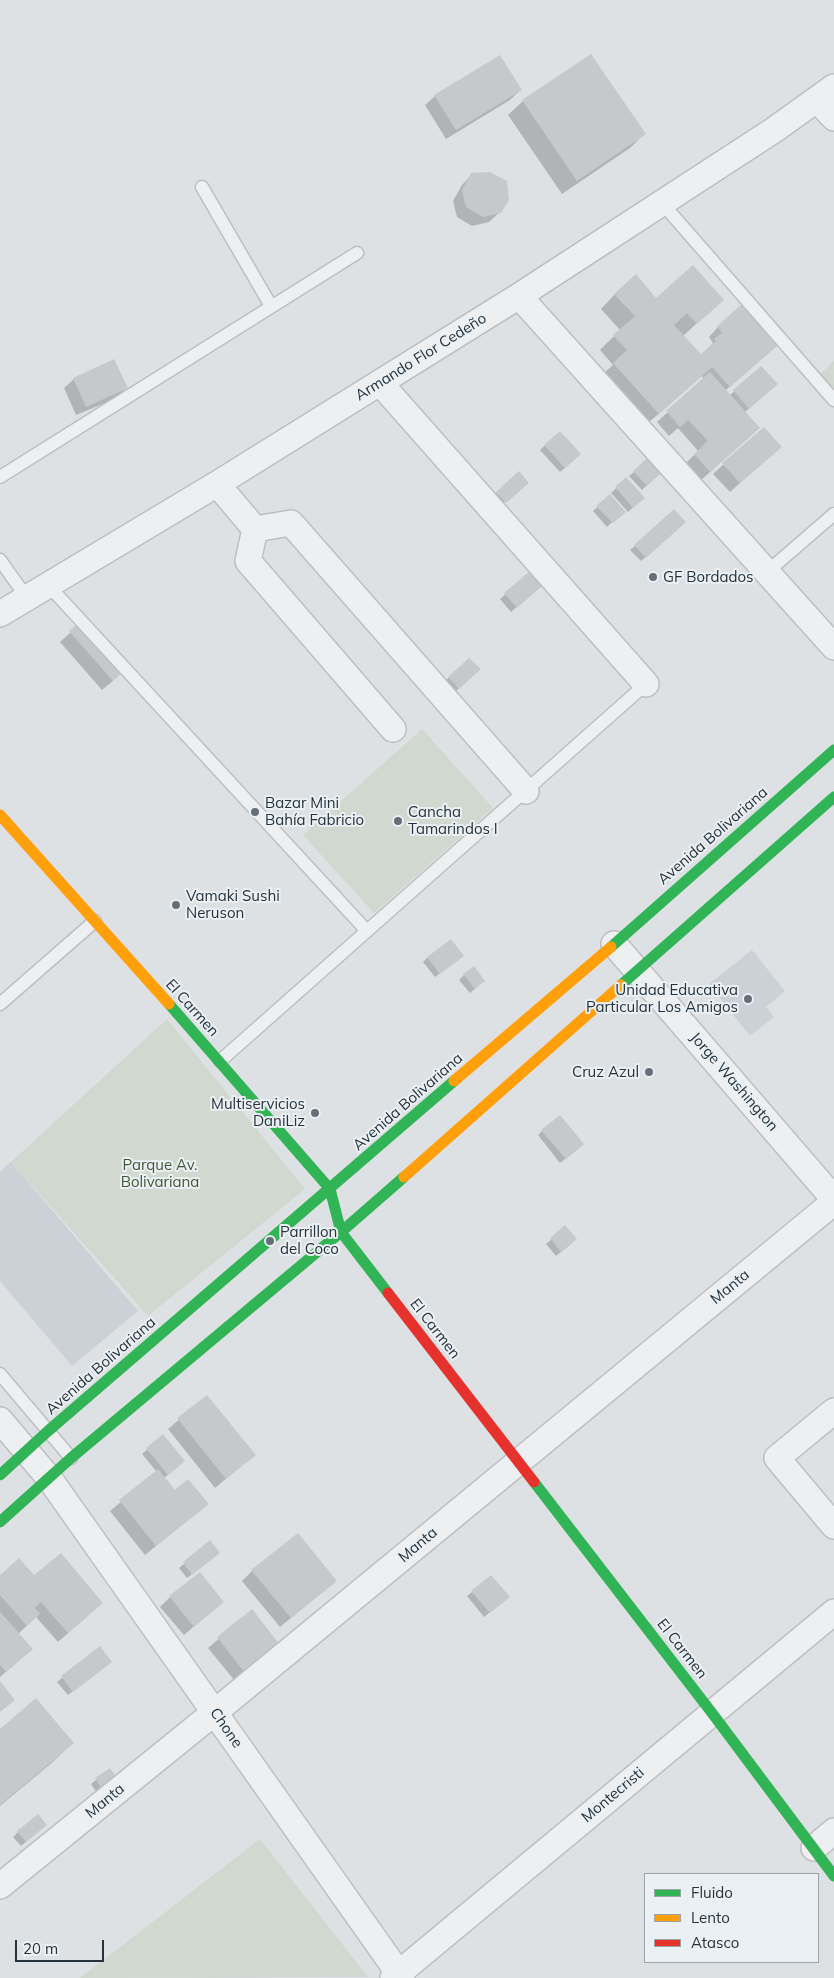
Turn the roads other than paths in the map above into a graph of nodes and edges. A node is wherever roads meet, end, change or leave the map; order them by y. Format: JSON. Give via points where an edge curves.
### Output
{"nodes":[{"id":1,"x":825,"y":93,"type":"edge"},
{"id":2,"x":834,"y":118,"type":"edge"},
{"id":3,"x":202,"y":187,"type":"dead end"},
{"id":4,"x":662,"y":203,"type":"junction"},
{"id":5,"x":356,"y":253,"type":"dead end"},
{"id":6,"x":519,"y":296,"type":"junction"},
{"id":7,"x":271,"y":306,"type":"junction"},
{"id":8,"x":380,"y":383,"type":"junction"},
{"id":9,"x":834,"y":400,"type":"edge"},
{"id":10,"x":0,"y":477,"type":"edge"},
{"id":11,"x":217,"y":484,"type":"junction"},
{"id":12,"x":834,"y":514,"type":"edge"},
{"id":13,"x":254,"y":529,"type":"junction"},
{"id":14,"x":0,"y":560,"type":"edge"},
{"id":15,"x":767,"y":572,"type":"junction"},
{"id":16,"x":38,"y":591,"type":"junction"},
{"id":17,"x":0,"y":614,"type":"edge"},
{"id":18,"x":834,"y":647,"type":"edge"},
{"id":19,"x":646,"y":684,"type":"joint"},
{"id":20,"x":393,"y":729,"type":"dead end"},
{"id":21,"x":834,"y":750,"type":"edge"},
{"id":22,"x":526,"y":791,"type":"junction"},
{"id":23,"x":834,"y":797,"type":"edge"},
{"id":24,"x":0,"y":815,"type":"edge"},
{"id":25,"x":95,"y":921,"type":"junction"},
{"id":26,"x":367,"y":931,"type":"junction"},
{"id":27,"x":614,"y":944,"type":"junction"},
{"id":28,"x":638,"y":971,"type":"junction"},
{"id":29,"x":0,"y":1004,"type":"edge"},
{"id":30,"x":220,"y":1061,"type":"junction"},
{"id":31,"x":330,"y":1189,"type":"junction"},
{"id":32,"x":834,"y":1200,"type":"edge"},
{"id":33,"x":341,"y":1232,"type":"junction"},
{"id":34,"x":0,"y":1374,"type":"edge"},
{"id":35,"x":834,"y":1411,"type":"edge"},
{"id":36,"x":0,"y":1420,"type":"edge"},
{"id":37,"x":48,"y":1431,"type":"junction"},
{"id":38,"x":27,"y":1452,"type":"junction"},
{"id":39,"x":71,"y":1458,"type":"junction"},
{"id":40,"x":519,"y":1462,"type":"junction"},
{"id":41,"x":0,"y":1475,"type":"edge"},
{"id":42,"x":50,"y":1478,"type":"junction"},
{"id":43,"x":0,"y":1522,"type":"edge"},
{"id":44,"x":834,"y":1526,"type":"edge"},
{"id":45,"x":834,"y":1612,"type":"edge"},
{"id":46,"x":215,"y":1712,"type":"junction"},
{"id":47,"x":712,"y":1713,"type":"junction"},
{"id":48,"x":834,"y":1831,"type":"edge"},
{"id":49,"x":814,"y":1848,"type":"junction"},
{"id":50,"x":834,"y":1876,"type":"edge"},
{"id":51,"x":0,"y":1886,"type":"edge"},
{"id":52,"x":398,"y":1976,"type":"edge"}],
"edges":[{"from":1,"to":2,"type":"street"},
{"from":1,"to":4,"type":"street","name":"Armando Flor Cedeño"},
{"from":3,"to":7,"type":"lane"},
{"from":4,"to":6,"type":"street","name":"Armando Flor Cedeño"},
{"from":4,"to":9,"type":"lane"},
{"from":5,"to":7,"type":"lane"},
{"from":6,"to":8,"type":"street","name":"Armando Flor Cedeño"},
{"from":6,"to":15,"type":"street"},
{"from":7,"to":10,"type":"lane"},
{"from":8,"to":11,"type":"street","name":"Armando Flor Cedeño"},
{"from":8,"to":19,"type":"street"},
{"from":11,"to":13,"type":"street"},
{"from":11,"to":16,"type":"street","name":"Armando Flor Cedeño"},
{"from":12,"to":15,"type":"lane"},
{"from":13,"to":20,"type":"street","via":[[248,561]]},
{"from":13,"to":22,"type":"street","via":[[291,523]]},
{"from":14,"to":16,"type":"lane"},
{"from":15,"to":18,"type":"street"},
{"from":16,"to":17,"type":"street","name":"Armando Flor Cedeño"},
{"from":16,"to":26,"type":"lane"},
{"from":19,"to":22,"type":"lane"},
{"from":21,"to":27,"type":"street","name":"Avenida Bolivariana"},
{"from":22,"to":26,"type":"lane"},
{"from":23,"to":28,"type":"street"},
{"from":24,"to":25,"type":"street","name":"El Carmen"},
{"from":25,"to":29,"type":"lane"},
{"from":25,"to":30,"type":"street","name":"El Carmen"},
{"from":26,"to":30,"type":"lane"},
{"from":27,"to":28,"type":"street","name":"Jorge Washington"},
{"from":27,"to":31,"type":"street","name":"Avenida Bolivariana"},
{"from":28,"to":32,"type":"street","name":"Jorge Washington"},
{"from":28,"to":33,"type":"street"},
{"from":30,"to":31,"type":"street","name":"El Carmen"},
{"from":31,"to":33,"type":"street","name":"El Carmen"},
{"from":31,"to":37,"type":"street","name":"Avenida Bolivariana"},
{"from":32,"to":40,"type":"street","name":"Manta"},
{"from":33,"to":39,"type":"street"},
{"from":33,"to":40,"type":"street","name":"El Carmen"},
{"from":34,"to":37,"type":"lane"},
{"from":35,"to":44,"type":"street","via":[[778,1458]]},
{"from":36,"to":38,"type":"street","name":"Chone"},
{"from":37,"to":38,"type":"street","name":"Avenida Bolivariana"},
{"from":37,"to":39,"type":"lane"},
{"from":38,"to":41,"type":"street","name":"Avenida Bolivariana"},
{"from":38,"to":42,"type":"street","name":"Chone"},
{"from":39,"to":42,"type":"street"},
{"from":40,"to":46,"type":"street","name":"Manta"},
{"from":40,"to":47,"type":"street","name":"El Carmen"},
{"from":42,"to":43,"type":"street"},
{"from":42,"to":46,"type":"street","name":"Chone"},
{"from":45,"to":47,"type":"street","name":"Montecristi"},
{"from":46,"to":51,"type":"street","name":"Manta"},
{"from":46,"to":52,"type":"street","name":"Chone"},
{"from":47,"to":49,"type":"street","name":"El Carmen"},
{"from":47,"to":52,"type":"street","name":"Montecristi"},
{"from":48,"to":49,"type":"street"},
{"from":49,"to":50,"type":"street","name":"El Carmen"}]}
